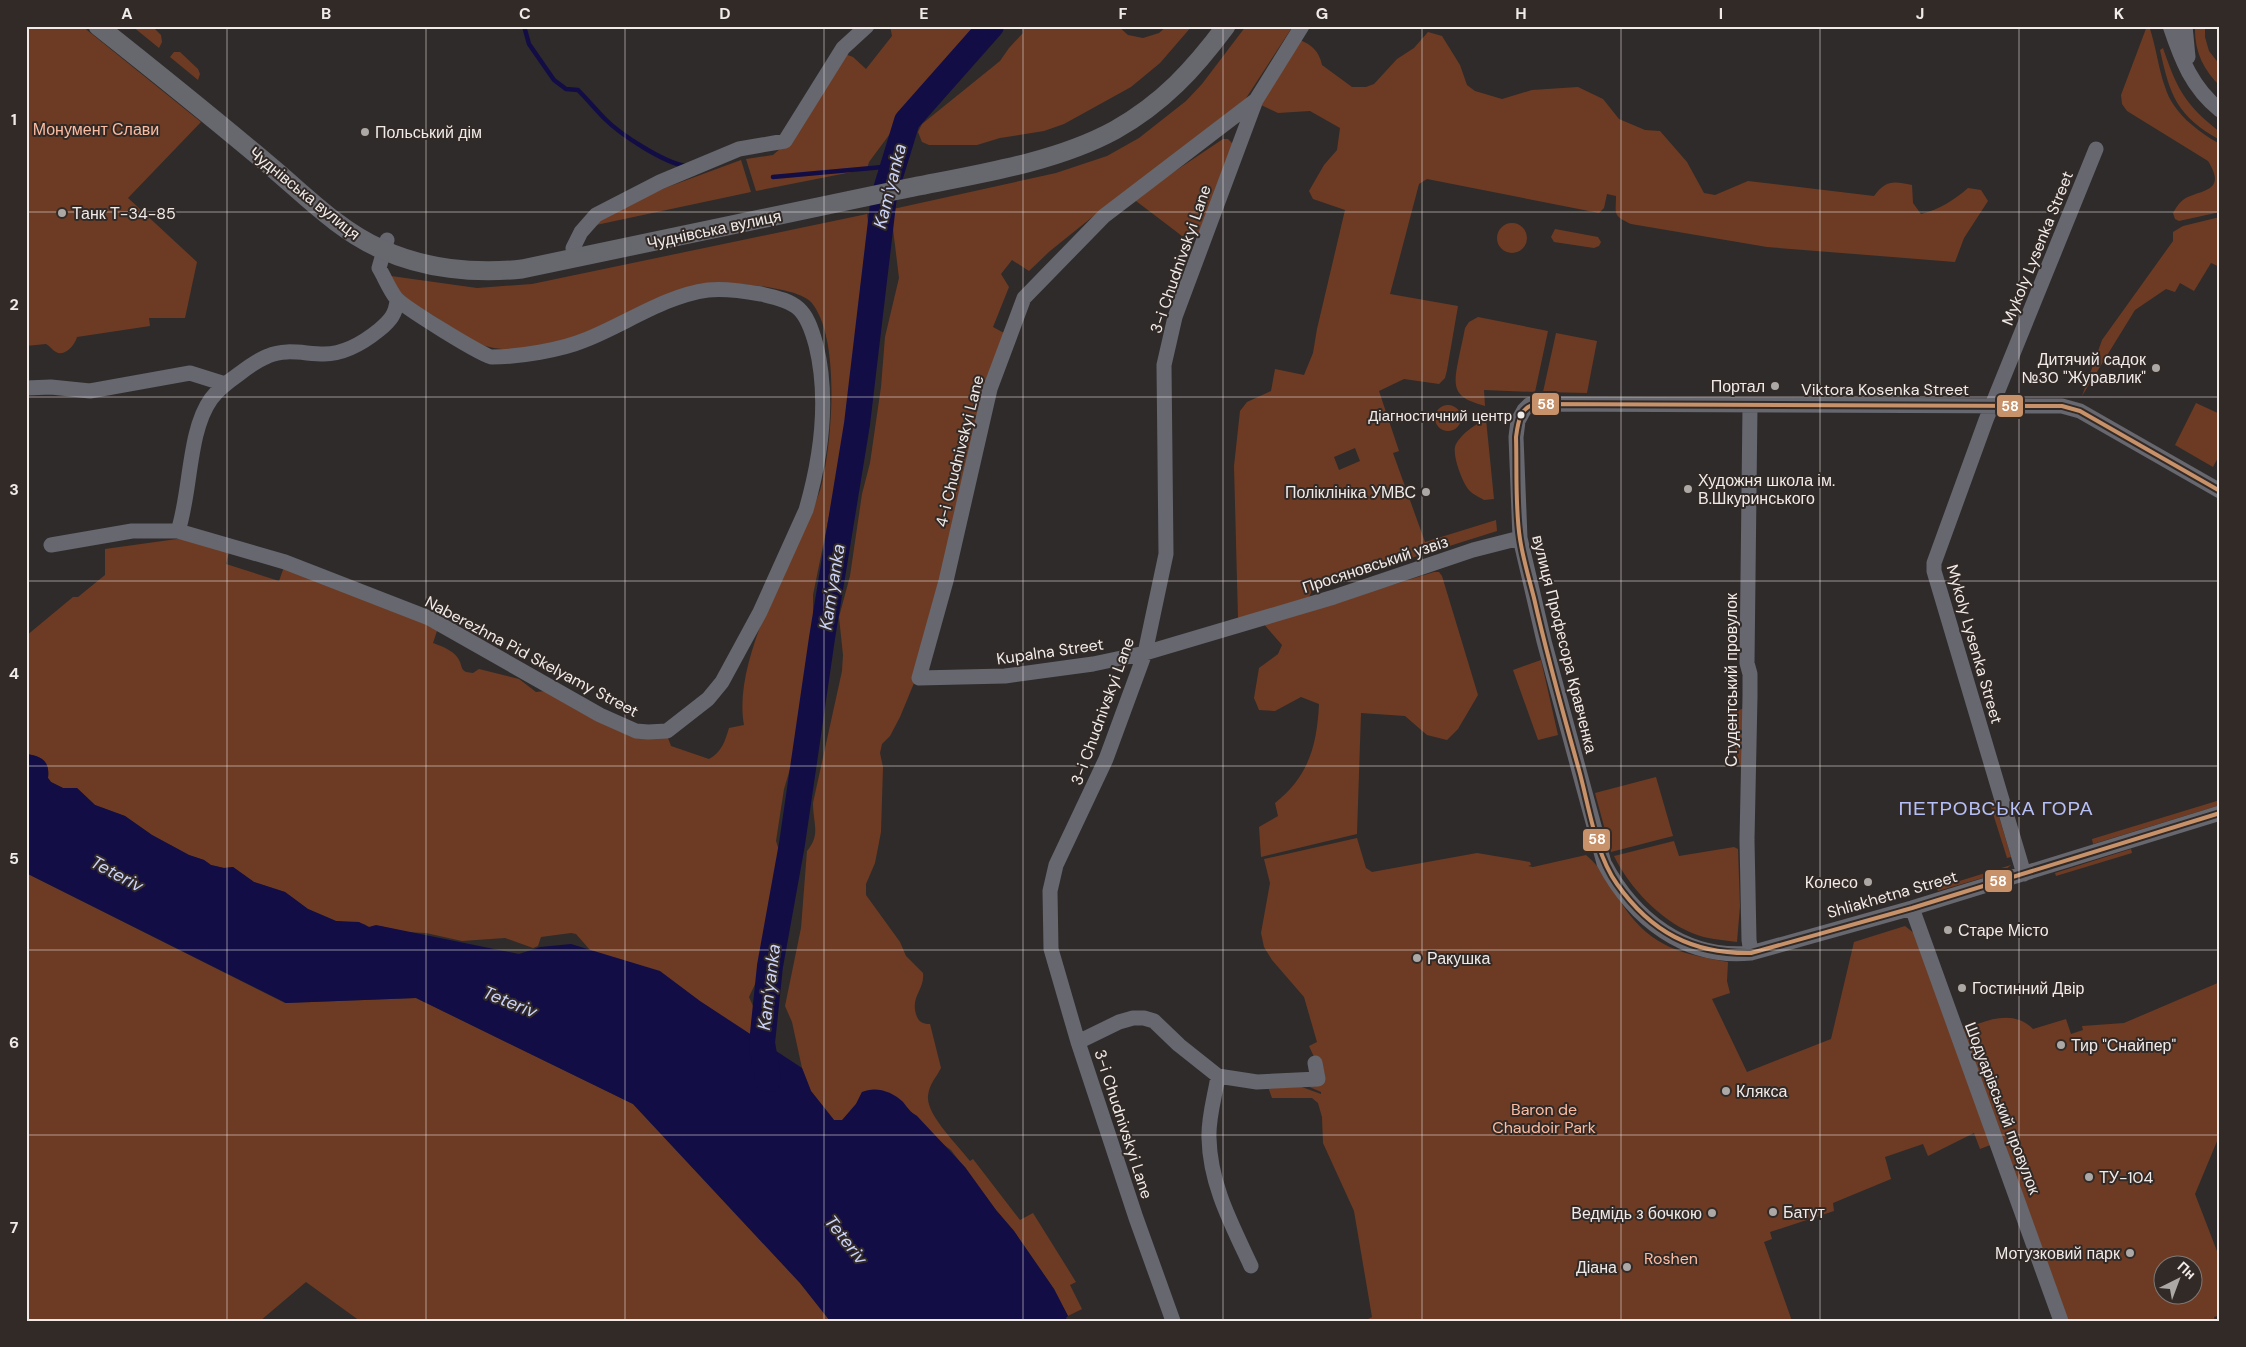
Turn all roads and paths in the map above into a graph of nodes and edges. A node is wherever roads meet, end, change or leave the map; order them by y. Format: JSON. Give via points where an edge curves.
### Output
{"nodes":[{"id":1,"x":98,"y":26,"type":"edge"},
{"id":2,"x":115,"y":26,"type":"edge"},
{"id":3,"x":867,"y":26,"type":"edge"},
{"id":4,"x":1212,"y":26,"type":"edge"},
{"id":5,"x":1226,"y":26,"type":"edge"},
{"id":6,"x":1302,"y":26,"type":"edge"},
{"id":7,"x":2170,"y":26,"type":"edge"},
{"id":8,"x":2185,"y":26,"type":"edge"},
{"id":9,"x":2194,"y":83,"type":"junction"},
{"id":10,"x":1256,"y":100,"type":"junction"},
{"id":11,"x":2220,"y":110,"type":"edge"},
{"id":12,"x":2096,"y":149,"type":"dead end"},
{"id":13,"x":982,"y":166,"type":"junction"},
{"id":14,"x":812,"y":202,"type":"junction"},
{"id":15,"x":385,"y":245,"type":"junction"},
{"id":16,"x":573,"y":248,"type":"junction"},
{"id":17,"x":397,"y":300,"type":"junction"},
{"id":18,"x":225,"y":384,"type":"junction"},
{"id":19,"x":26,"y":388,"type":"edge"},
{"id":20,"x":1529,"y":405,"type":"joint"},
{"id":21,"x":1750,"y":406,"type":"junction"},
{"id":22,"x":1991,"y":407,"type":"junction"},
{"id":23,"x":2220,"y":491,"type":"edge"},
{"id":24,"x":178,"y":531,"type":"junction"},
{"id":25,"x":1520,"y":538,"type":"junction"},
{"id":26,"x":51,"y":545,"type":"dead end"},
{"id":27,"x":1241,"y":625,"type":"joint"},
{"id":28,"x":1145,"y":652,"type":"junction"},
{"id":29,"x":919,"y":678,"type":"joint"},
{"id":30,"x":2220,"y":813,"type":"edge"},
{"id":31,"x":1604,"y":863,"type":"joint"},
{"id":32,"x":2024,"y":874,"type":"junction"},
{"id":33,"x":1912,"y":908,"type":"junction"},
{"id":34,"x":1751,"y":953,"type":"junction"},
{"id":35,"x":1078,"y":1042,"type":"junction"},
{"id":36,"x":1315,"y":1064,"type":"dead end"},
{"id":37,"x":1218,"y":1076,"type":"junction"},
{"id":38,"x":1251,"y":1266,"type":"dead end"},
{"id":39,"x":1173,"y":1321,"type":"edge"},
{"id":40,"x":2061,"y":1321,"type":"edge"}],
"edges":[{"from":1,"to":15,"type":"main road","name":"Чуднівська вулиця","via":[[322,211],[364,241]]},
{"from":2,"to":15,"type":"main road","name":"Чуднівська вулиця","via":[[340,212]]},
{"from":3,"to":16,"type":"street","via":[[843,48],[785,141],[739,150],[660,182],[596,216],[581,232]]},
{"from":4,"to":13,"type":"main road","via":[[1176,69],[1128,109],[1061,142]]},
{"from":5,"to":13,"type":"main road","via":[[1185,77],[1151,108],[1136,117],[1092,142],[1065,152]]},
{"from":6,"to":10,"type":"street","name":"3-i Chudnivskyi Lane"},
{"from":7,"to":9,"type":"street"},
{"from":8,"to":9,"type":"street"},
{"from":9,"to":11,"type":"street"},
{"from":10,"to":28,"type":"street","name":"3-i Chudnivskyi Lane","via":[[1175,317],[1164,365],[1166,554]]},
{"from":10,"to":29,"type":"street","name":"4-i Chudnivskyi Lane","via":[[1104,216],[1024,298],[990,389],[946,580]]},
{"from":12,"to":22,"type":"street","name":"Mykoly Lysenka Street"},
{"from":13,"to":14,"type":"main road"},
{"from":14,"to":15,"type":"main road","name":"Чуднівська вулиця","via":[[522,269],[475,272],[418,261]]},
{"from":14,"to":16,"type":"main road","name":"Чуднівська вулиця"},
{"from":15,"to":16,"type":"main road","name":"Чуднівська вулиця","via":[[482,260],[511,260]]},
{"from":15,"to":17,"type":"street","name":"Naberezhna Pid Skelyamy Street","via":[[379,268]]},
{"from":17,"to":18,"type":"street","via":[[396,312],[388,323],[351,349],[325,354],[284,351],[268,356]]},
{"from":17,"to":24,"type":"street","name":"Naberezhna Pid Skelyamy Street","via":[[490,357],[554,349],[584,340],[667,302],[708,290],[755,293],[784,299],[800,308],[810,322],[819,356],[822,398],[817,467],[806,510],[760,612],[734,662],[708,699],[667,731],[636,731],[600,716],[429,618],[285,562]]},
{"from":18,"to":19,"type":"street","via":[[190,374],[90,391]]},
{"from":18,"to":24,"type":"street","via":[[211,399],[198,426]]},
{"from":20,"to":21,"type":"street","name":"Viktora Kosenka Street"},
{"from":20,"to":25,"type":"street","name":"вулиця Професора Кравченка","via":[[1520,415],[1516,437]]},
{"from":21,"to":22,"type":"street","name":"Viktora Kosenka Street"},
{"from":21,"to":34,"type":"street","name":"Студентський провулок","via":[[1747,663],[1750,696],[1746,840]]},
{"from":22,"to":23,"type":"street","name":"Viktora Kosenka Street","via":[[2062,406],[2076,409]]},
{"from":22,"to":32,"type":"street","name":"Mykoly Lysenka Street","via":[[1936,555],[1934,571]]},
{"from":24,"to":26,"type":"street","name":"Naberezhna Pid Skelyamy Street","via":[[132,531]]},
{"from":25,"to":27,"type":"street","name":"Просяновський узвіз","via":[[1473,550]]},
{"from":25,"to":31,"type":"street","name":"вулиця Професора Кравченка"},
{"from":27,"to":28,"type":"street","name":"Kupalna Street"},
{"from":28,"to":29,"type":"street","name":"Kupalna Street","via":[[1093,664],[1005,676]]},
{"from":28,"to":35,"type":"street","name":"3-i Chudnivskyi Lane","via":[[1106,760],[1056,865],[1050,891],[1051,949]]},
{"from":30,"to":32,"type":"street","name":"Shliakhetna Street"},
{"from":31,"to":34,"type":"street","name":"Shliakhetna Street","via":[[1614,882],[1635,908],[1667,935],[1706,951]]},
{"from":32,"to":33,"type":"street","name":"Shliakhetna Street"},
{"from":33,"to":34,"type":"street","name":"Shliakhetna Street"},
{"from":33,"to":40,"type":"street","name":"Шодуарівський провулок"},
{"from":35,"to":37,"type":"street","via":[[1119,1022],[1144,1018],[1154,1021]]},
{"from":35,"to":39,"type":"street","name":"3-i Chudnivskyi Lane"},
{"from":36,"to":37,"type":"street","via":[[1318,1079],[1256,1082]]},
{"from":37,"to":38,"type":"street","via":[[1209,1137],[1214,1181]]}]}
